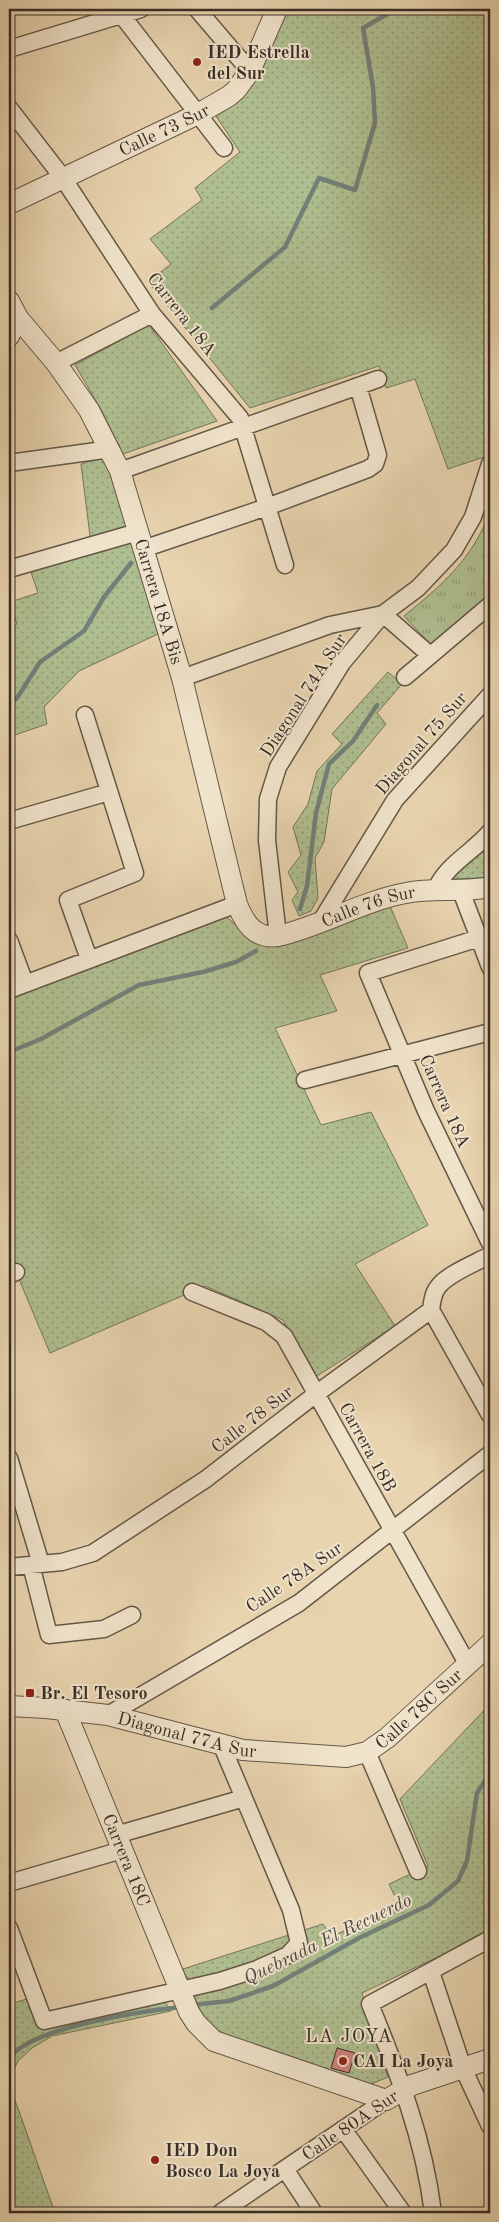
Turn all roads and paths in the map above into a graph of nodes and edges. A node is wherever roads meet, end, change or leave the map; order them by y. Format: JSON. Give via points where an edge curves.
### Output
{"nodes":[{"id":1,"x":141,"y":9,"type":"edge"},
{"id":2,"x":197,"y":9,"type":"edge"},
{"id":3,"x":276,"y":9,"type":"edge"},
{"id":4,"x":120,"y":12,"type":"edge"},
{"id":5,"x":9,"y":49,"type":"edge"},
{"id":6,"x":250,"y":71,"type":"junction"},
{"id":7,"x":9,"y":108,"type":"edge"},
{"id":8,"x":198,"y":114,"type":"junction"},
{"id":9,"x":224,"y":148,"type":"dead end"},
{"id":10,"x":63,"y":178,"type":"junction"},
{"id":11,"x":9,"y":204,"type":"edge"},
{"id":12,"x":14,"y":309,"type":"edge"},
{"id":13,"x":152,"y":314,"type":"junction"},
{"id":14,"x":9,"y":336,"type":"edge"},
{"id":15,"x":56,"y":363,"type":"junction"},
{"id":16,"x":378,"y":379,"type":"dead end"},
{"id":17,"x":358,"y":386,"type":"junction"},
{"id":18,"x":243,"y":427,"type":"junction"},
{"id":19,"x":111,"y":450,"type":"junction"},
{"id":20,"x":9,"y":464,"type":"edge"},
{"id":21,"x":490,"y":464,"type":"edge"},
{"id":22,"x":120,"y":470,"type":"junction"},
{"id":23,"x":267,"y":507,"type":"junction"},
{"id":24,"x":141,"y":541,"type":"junction"},
{"id":25,"x":285,"y":565,"type":"dead end"},
{"id":26,"x":9,"y":569,"type":"edge"},
{"id":27,"x":490,"y":605,"type":"edge"},
{"id":28,"x":384,"y":614,"type":"junction"},
{"id":29,"x":430,"y":655,"type":"junction"},
{"id":30,"x":405,"y":677,"type":"dead end"},
{"id":31,"x":182,"y":678,"type":"junction"},
{"id":32,"x":490,"y":695,"type":"edge"},
{"id":33,"x":85,"y":715,"type":"dead end"},
{"id":34,"x":109,"y":792,"type":"junction"},
{"id":35,"x":9,"y":821,"type":"edge"},
{"id":36,"x":490,"y":832,"type":"edge"},
{"id":37,"x":490,"y":887,"type":"edge"},
{"id":38,"x":436,"y":889,"type":"junction"},
{"id":39,"x":461,"y":891,"type":"junction"},
{"id":40,"x":238,"y":904,"type":"junction"},
{"id":41,"x":321,"y":921,"type":"junction"},
{"id":42,"x":278,"y":936,"type":"junction"},
{"id":43,"x":479,"y":938,"type":"junction"},
{"id":44,"x":9,"y":940,"type":"edge"},
{"id":45,"x":89,"y":959,"type":"junction"},
{"id":46,"x":490,"y":967,"type":"edge"},
{"id":47,"x":25,"y":983,"type":"junction"},
{"id":48,"x":9,"y":990,"type":"edge"},
{"id":49,"x":490,"y":1032,"type":"edge"},
{"id":50,"x":402,"y":1055,"type":"junction"},
{"id":51,"x":305,"y":1080,"type":"dead end"},
{"id":52,"x":490,"y":1243,"type":"edge"},
{"id":53,"x":490,"y":1255,"type":"edge"},
{"id":54,"x":192,"y":1292,"type":"dead end"},
{"id":55,"x":431,"y":1310,"type":"junction"},
{"id":56,"x":316,"y":1394,"type":"junction"},
{"id":57,"x":490,"y":1415,"type":"edge"},
{"id":58,"x":490,"y":1454,"type":"edge"},
{"id":59,"x":9,"y":1458,"type":"edge"},
{"id":60,"x":392,"y":1532,"type":"junction"},
{"id":61,"x":36,"y":1564,"type":"junction"},
{"id":62,"x":9,"y":1567,"type":"edge"},
{"id":63,"x":132,"y":1615,"type":"dead end"},
{"id":64,"x":490,"y":1644,"type":"edge"},
{"id":65,"x":468,"y":1666,"type":"junction"},
{"id":66,"x":9,"y":1706,"type":"edge"},
{"id":67,"x":65,"y":1710,"type":"junction"},
{"id":68,"x":108,"y":1716,"type":"junction"},
{"id":69,"x":222,"y":1746,"type":"junction"},
{"id":70,"x":367,"y":1752,"type":"junction"},
{"id":71,"x":244,"y":1798,"type":"junction"},
{"id":72,"x":119,"y":1842,"type":"junction"},
{"id":73,"x":418,"y":1871,"type":"dead end"},
{"id":74,"x":9,"y":1883,"type":"edge"},
{"id":75,"x":9,"y":1928,"type":"edge"},
{"id":76,"x":490,"y":1939,"type":"edge"},
{"id":77,"x":431,"y":1972,"type":"junction"},
{"id":78,"x":184,"y":2001,"type":"junction"},
{"id":79,"x":490,"y":2059,"type":"edge"},
{"id":80,"x":463,"y":2068,"type":"junction"},
{"id":81,"x":404,"y":2089,"type":"junction"},
{"id":82,"x":386,"y":2100,"type":"junction"},
{"id":83,"x":490,"y":2126,"type":"edge"},
{"id":84,"x":343,"y":2129,"type":"junction"},
{"id":85,"x":285,"y":2169,"type":"junction"},
{"id":86,"x":220,"y":2213,"type":"edge"},
{"id":87,"x":314,"y":2213,"type":"edge"},
{"id":88,"x":403,"y":2213,"type":"edge"},
{"id":89,"x":433,"y":2213,"type":"edge"}],
"edges":[{"from":1,"to":4,"type":"street"},
{"from":2,"to":6,"type":"street"},
{"from":3,"to":6,"type":"street","name":"Calle 73 Sur"},
{"from":4,"to":5,"type":"street"},
{"from":4,"to":8,"type":"street"},
{"from":6,"to":8,"type":"street","name":"Calle 73 Sur","via":[[236,90]]},
{"from":7,"to":10,"type":"street","name":"Carrera 18A"},
{"from":8,"to":9,"type":"street"},
{"from":8,"to":10,"type":"street","name":"Calle 73 Sur"},
{"from":10,"to":11,"type":"street","name":"Calle 73 Sur"},
{"from":10,"to":13,"type":"street","name":"Carrera 18A"},
{"from":12,"to":14,"type":"street"},
{"from":12,"to":15,"type":"street","name":"Carrera 18A Bis"},
{"from":13,"to":15,"type":"street"},
{"from":13,"to":18,"type":"street","name":"Carrera 18A","via":[[234,409]]},
{"from":15,"to":19,"type":"street","name":"Carrera 18A Bis","via":[[89,410]]},
{"from":16,"to":17,"type":"street"},
{"from":17,"to":18,"type":"street"},
{"from":17,"to":23,"type":"street","via":[[378,455],[375,464]]},
{"from":18,"to":22,"type":"street"},
{"from":18,"to":23,"type":"street","name":"Carrera 18A"},
{"from":19,"to":20,"type":"street"},
{"from":19,"to":22,"type":"street","name":"Carrera 18A Bis"},
{"from":21,"to":28,"type":"street","name":"Diagonal 74A Sur","via":[[465,534],[441,566]]},
{"from":22,"to":24,"type":"street","name":"Carrera 18A Bis"},
{"from":23,"to":24,"type":"street"},
{"from":23,"to":25,"type":"street","name":"Carrera 18A"},
{"from":24,"to":26,"type":"street"},
{"from":24,"to":31,"type":"street","name":"Carrera 18A Bis"},
{"from":27,"to":29,"type":"street"},
{"from":28,"to":29,"type":"street"},
{"from":28,"to":31,"type":"street","via":[[330,625]]},
{"from":28,"to":42,"type":"street","name":"Diagonal 74A Sur","via":[[342,663],[278,767],[268,799],[267,840]]},
{"from":29,"to":30,"type":"street"},
{"from":31,"to":40,"type":"street","name":"Carrera 18A Bis"},
{"from":32,"to":41,"type":"street","name":"Diagonal 75 Sur","via":[[395,800]]},
{"from":33,"to":34,"type":"street"},
{"from":34,"to":35,"type":"street"},
{"from":34,"to":45,"type":"street","via":[[135,873],[68,900]]},
{"from":36,"to":38,"type":"street","via":[[445,873]]},
{"from":37,"to":39,"type":"street","name":"Calle 76 Sur"},
{"from":38,"to":39,"type":"street","name":"Calle 76 Sur"},
{"from":38,"to":41,"type":"street","name":"Calle 76 Sur","via":[[405,893]]},
{"from":39,"to":43,"type":"street"},
{"from":40,"to":42,"type":"street","name":"Carrera 18A Bis","via":[[244,921],[251,929],[262,935]]},
{"from":40,"to":45,"type":"street"},
{"from":41,"to":42,"type":"street","name":"Calle 76 Sur"},
{"from":43,"to":46,"type":"street"},
{"from":43,"to":50,"type":"street","name":"Carrera 18A","via":[[368,973]]},
{"from":44,"to":47,"type":"street"},
{"from":45,"to":47,"type":"street"},
{"from":47,"to":48,"type":"street"},
{"from":49,"to":50,"type":"street"},
{"from":50,"to":51,"type":"street"},
{"from":50,"to":52,"type":"street","name":"Carrera 18A"},
{"from":53,"to":55,"type":"street","via":[[438,1286]]},
{"from":54,"to":56,"type":"street","name":"Carrera 18B","via":[[276,1329],[284,1336]]},
{"from":55,"to":56,"type":"street","name":"Calle 78 Sur"},
{"from":55,"to":57,"type":"street"},
{"from":56,"to":60,"type":"street","name":"Carrera 18B"},
{"from":56,"to":61,"type":"street","name":"Calle 78 Sur","via":[[206,1480],[93,1553],[78,1559]]},
{"from":58,"to":60,"type":"street","name":"Calle 78A Sur"},
{"from":59,"to":61,"type":"street"},
{"from":60,"to":65,"type":"street","name":"Carrera 18B"},
{"from":60,"to":68,"type":"street","name":"Calle 78A Sur","via":[[299,1603]]},
{"from":61,"to":62,"type":"street","name":"Calle 78 Sur"},
{"from":61,"to":63,"type":"street","via":[[49,1634],[104,1629]]},
{"from":64,"to":65,"type":"street","name":"Calle 78C Sur"},
{"from":65,"to":70,"type":"street","name":"Calle 78C Sur"},
{"from":66,"to":67,"type":"street","name":"Diagonal 77A Sur"},
{"from":67,"to":68,"type":"street","name":"Diagonal 77A Sur"},
{"from":67,"to":72,"type":"street","name":"Carrera 18C"},
{"from":68,"to":69,"type":"street","name":"Diagonal 77A Sur"},
{"from":69,"to":70,"type":"street","name":"Diagonal 77A Sur","via":[[339,1757]]},
{"from":69,"to":71,"type":"street"},
{"from":70,"to":73,"type":"street"},
{"from":71,"to":72,"type":"street"},
{"from":71,"to":78,"type":"street","via":[[291,1910],[299,1943],[288,1955]]},
{"from":72,"to":74,"type":"street"},
{"from":72,"to":78,"type":"street","name":"Carrera 18C"},
{"from":75,"to":78,"type":"street","via":[[44,2021]]},
{"from":76,"to":77,"type":"street"},
{"from":77,"to":80,"type":"street"},
{"from":77,"to":81,"type":"street","via":[[370,2004]]},
{"from":78,"to":82,"type":"street","name":"Carrera 18C","via":[[204,2032],[222,2045]]},
{"from":79,"to":80,"type":"street","name":"Calle 80A Sur"},
{"from":80,"to":81,"type":"street","name":"Calle 80A Sur"},
{"from":80,"to":83,"type":"street"},
{"from":81,"to":82,"type":"street","name":"Calle 80A Sur"},
{"from":81,"to":89,"type":"street","via":[[428,2178]]},
{"from":82,"to":84,"type":"street","name":"Calle 80A Sur"},
{"from":84,"to":85,"type":"street","name":"Calle 80A Sur"},
{"from":84,"to":88,"type":"street"},
{"from":85,"to":86,"type":"street","name":"Calle 80A Sur"},
{"from":85,"to":87,"type":"street"}]}
